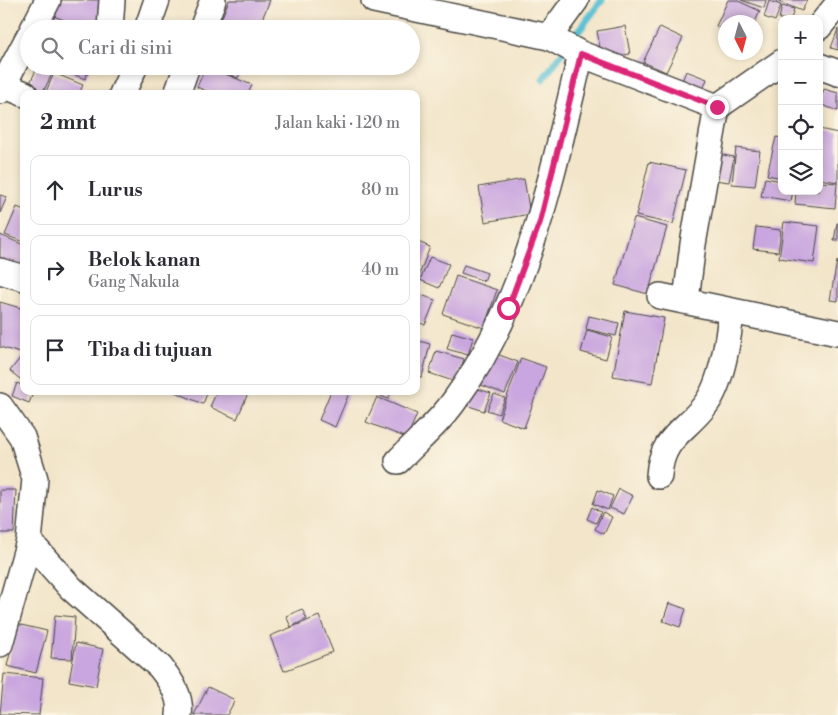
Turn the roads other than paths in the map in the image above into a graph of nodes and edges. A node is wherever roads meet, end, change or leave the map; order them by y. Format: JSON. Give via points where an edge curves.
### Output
{"nodes":[{"id":1,"x":48,"y":0,"type":"edge"},
{"id":2,"x":112,"y":0,"type":"edge"},
{"id":3,"x":157,"y":0,"type":"edge"},
{"id":4,"x":213,"y":0,"type":"edge"},
{"id":5,"x":374,"y":0,"type":"edge"},
{"id":6,"x":576,"y":0,"type":"edge"},
{"id":7,"x":838,"y":4,"type":"edge"},
{"id":8,"x":38,"y":20,"type":"edge"},
{"id":9,"x":111,"y":20,"type":"edge"},
{"id":10,"x":150,"y":20,"type":"edge"},
{"id":11,"x":205,"y":20,"type":"edge"},
{"id":12,"x":823,"y":22,"type":"edge"},
{"id":13,"x":565,"y":45,"type":"junction"},
{"id":14,"x":20,"y":60,"type":"edge"},
{"id":15,"x":778,"y":65,"type":"edge"},
{"id":16,"x":823,"y":67,"type":"edge"},
{"id":17,"x":838,"y":73,"type":"edge"},
{"id":18,"x":184,"y":75,"type":"edge"},
{"id":19,"x":9,"y":90,"type":"edge"},
{"id":20,"x":178,"y":90,"type":"edge"},
{"id":21,"x":717,"y":107,"type":"junction"},
{"id":22,"x":0,"y":270,"type":"edge"},
{"id":23,"x":20,"y":277,"type":"edge"},
{"id":24,"x":660,"y":296,"type":"dead end"},
{"id":25,"x":686,"y":300,"type":"junction"},
{"id":26,"x":731,"y":311,"type":"junction"},
{"id":27,"x":838,"y":333,"type":"edge"},
{"id":28,"x":0,"y":406,"type":"edge"},
{"id":29,"x":398,"y":461,"type":"dead end"},
{"id":30,"x":659,"y":476,"type":"dead end"},
{"id":31,"x":29,"y":540,"type":"junction"},
{"id":32,"x":0,"y":644,"type":"edge"},
{"id":33,"x":179,"y":715,"type":"edge"}],
"edges":[{"from":1,"to":8,"type":"street"},
{"from":2,"to":9,"type":"street"},
{"from":3,"to":10,"type":"street"},
{"from":4,"to":11,"type":"street"},
{"from":5,"to":13,"type":"street"},
{"from":6,"to":13,"type":"street"},
{"from":7,"to":12,"type":"street"},
{"from":13,"to":21,"type":"street"},
{"from":13,"to":29,"type":"street","via":[[540,222],[508,308],[455,401]]},
{"from":14,"to":19,"type":"street"},
{"from":15,"to":21,"type":"street"},
{"from":16,"to":17,"type":"street"},
{"from":18,"to":20,"type":"street"},
{"from":21,"to":25,"type":"street"},
{"from":22,"to":23,"type":"street"},
{"from":24,"to":25,"type":"street"},
{"from":25,"to":26,"type":"street"},
{"from":26,"to":27,"type":"street"},
{"from":26,"to":30,"type":"street","via":[[727,350],[707,403],[676,432],[665,449]]},
{"from":28,"to":31,"type":"street","via":[[22,437],[35,479]]},
{"from":31,"to":32,"type":"street"},
{"from":31,"to":33,"type":"street","via":[[71,588],[160,667],[171,680],[180,703]]}]}
